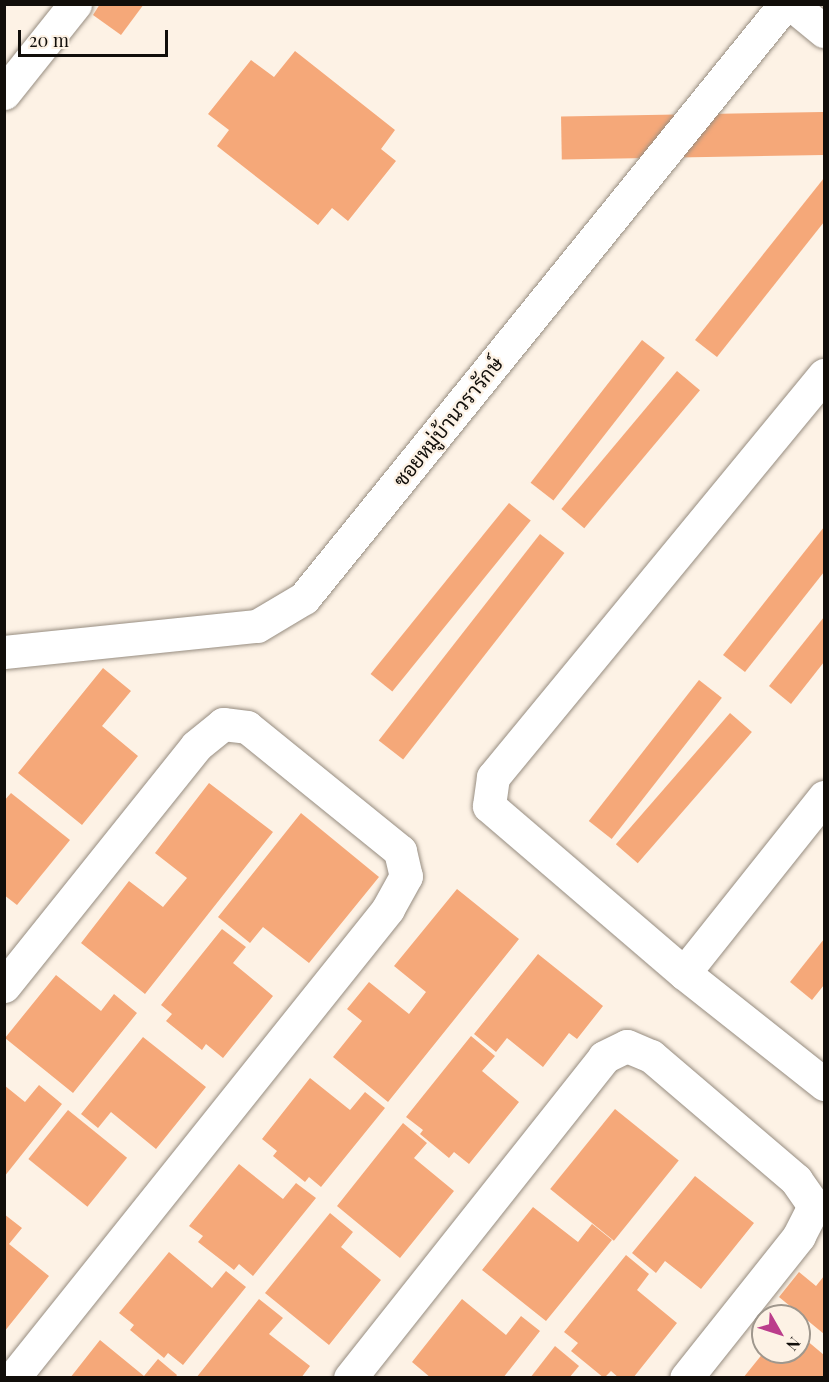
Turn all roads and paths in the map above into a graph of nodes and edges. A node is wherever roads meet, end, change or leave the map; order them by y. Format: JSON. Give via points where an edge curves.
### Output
{"nodes":[{"id":1,"x":75,"y":4,"type":"edge"},
{"id":2,"x":785,"y":4,"type":"edge"},
{"id":3,"x":791,"y":4,"type":"edge"},
{"id":4,"x":825,"y":31,"type":"edge"},
{"id":5,"x":4,"y":93,"type":"edge"},
{"id":6,"x":825,"y":375,"type":"edge"},
{"id":7,"x":4,"y":652,"type":"edge"},
{"id":8,"x":825,"y":797,"type":"edge"},
{"id":9,"x":684,"y":973,"type":"junction"},
{"id":10,"x":4,"y":986,"type":"edge"},
{"id":11,"x":825,"y":1084,"type":"edge"},
{"id":12,"x":13,"y":1377,"type":"edge"},
{"id":13,"x":350,"y":1377,"type":"edge"},
{"id":14,"x":686,"y":1377,"type":"edge"}],
"edges":[{"from":1,"to":5,"type":"street"},
{"from":2,"to":7,"type":"street","name":"ซอยหมู่บ้านวรารักษ์","via":[[304,598],[257,626]]},
{"from":3,"to":4,"type":"street"},
{"from":6,"to":9,"type":"street","via":[[493,777],[489,806],[507,825]]},
{"from":8,"to":9,"type":"street"},
{"from":9,"to":11,"type":"street"},
{"from":10,"to":12,"type":"street","via":[[196,746],[223,724],[247,728],[400,851],[406,876],[388,909]]},
{"from":13,"to":14,"type":"street","via":[[604,1057],[627,1046],[651,1056],[787,1172],[814,1206],[799,1236]]}]}
